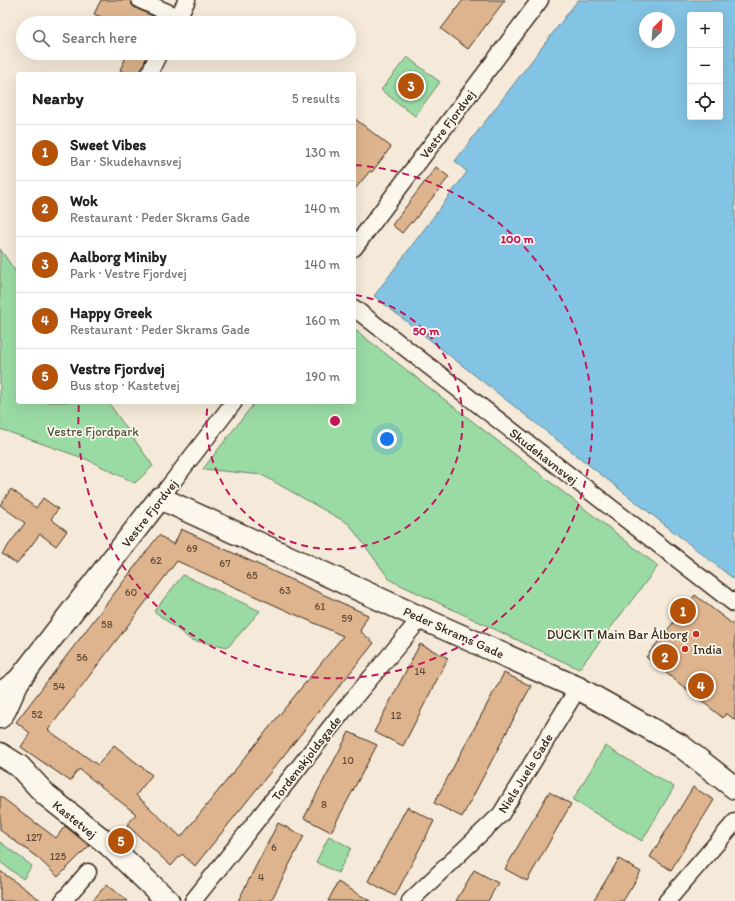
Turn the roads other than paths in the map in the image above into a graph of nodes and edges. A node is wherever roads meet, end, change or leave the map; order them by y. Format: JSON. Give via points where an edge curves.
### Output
{"nodes":[{"id":1,"x":140,"y":0,"type":"edge"},
{"id":2,"x":187,"y":0,"type":"edge"},
{"id":3,"x":540,"y":0,"type":"edge"},
{"id":4,"x":169,"y":16,"type":"edge"},
{"id":5,"x":178,"y":16,"type":"edge"},
{"id":6,"x":156,"y":60,"type":"edge"},
{"id":7,"x":150,"y":72,"type":"edge"},
{"id":8,"x":356,"y":245,"type":"edge"},
{"id":9,"x":356,"y":310,"type":"edge"},
{"id":10,"x":232,"y":404,"type":"edge"},
{"id":11,"x":160,"y":498,"type":"junction"},
{"id":12,"x":735,"y":604,"type":"edge"},
{"id":13,"x":421,"y":618,"type":"junction"},
{"id":14,"x":19,"y":680,"type":"junction"},
{"id":15,"x":578,"y":688,"type":"junction"},
{"id":16,"x":0,"y":694,"type":"edge"},
{"id":17,"x":0,"y":717,"type":"edge"},
{"id":18,"x":0,"y":754,"type":"edge"},
{"id":19,"x":735,"y":788,"type":"edge"},
{"id":20,"x":735,"y":822,"type":"edge"},
{"id":21,"x":88,"y":872,"type":"dead end"},
{"id":22,"x":63,"y":901,"type":"edge"},
{"id":23,"x":168,"y":901,"type":"edge"},
{"id":24,"x":193,"y":901,"type":"edge"},
{"id":25,"x":410,"y":901,"type":"edge"},
{"id":26,"x":667,"y":901,"type":"edge"}],
"edges":[{"from":1,"to":4,"type":"street"},
{"from":2,"to":5,"type":"street"},
{"from":3,"to":8,"type":"street","name":"Vestre Fjordvej"},
{"from":6,"to":7,"type":"street"},
{"from":9,"to":12,"type":"street","name":"Skudehavnsvej"},
{"from":10,"to":11,"type":"street","name":"Vestre Fjordvej"},
{"from":11,"to":13,"type":"street","name":"Peder Skrams Gade"},
{"from":11,"to":14,"type":"street","name":"Vestre Fjordvej"},
{"from":13,"to":15,"type":"street","name":"Peder Skrams Gade"},
{"from":13,"to":24,"type":"street","name":"Tordenskjoldsgade","via":[[348,705]]},
{"from":14,"to":16,"type":"street","name":"Vestre Fjordvej"},
{"from":14,"to":17,"type":"street","name":"Vestre Fjordvej"},
{"from":15,"to":19,"type":"street","name":"Peder Skrams Gade","via":[[680,746]]},
{"from":15,"to":25,"type":"street","name":"Niels Juels Gade","via":[[501,814]]},
{"from":18,"to":23,"type":"street","name":"Kastetvej","via":[[18,766],[46,795],[109,845]]},
{"from":20,"to":26,"type":"street"},
{"from":21,"to":22,"type":"street"}]}
